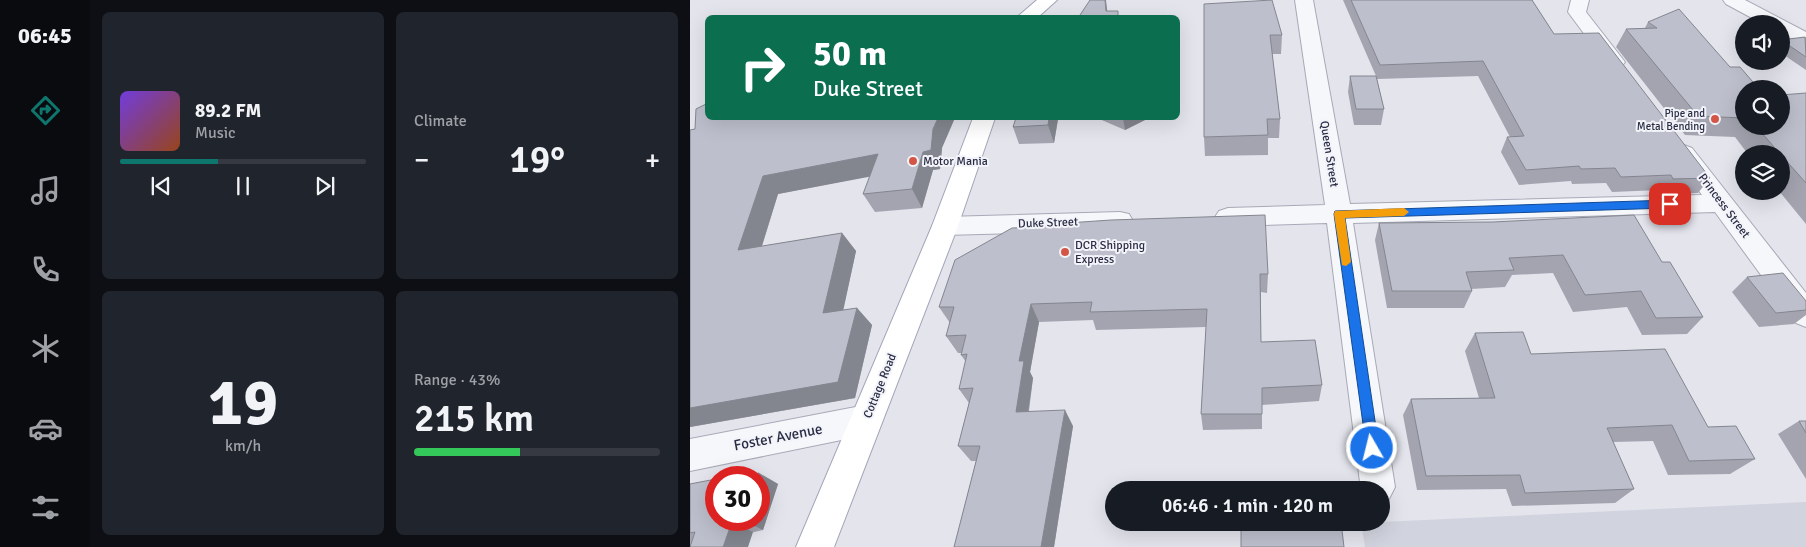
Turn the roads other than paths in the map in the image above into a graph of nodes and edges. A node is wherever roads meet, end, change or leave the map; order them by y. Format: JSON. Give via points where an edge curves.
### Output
{"nodes":[{"id":1,"x":1048,"y":0,"type":"edge"},
{"id":2,"x":1304,"y":0,"type":"edge"},
{"id":3,"x":1580,"y":0,"type":"edge"},
{"id":4,"x":1732,"y":0,"type":"edge"},
{"id":5,"x":1029,"y":15,"type":"edge"},
{"id":6,"x":1760,"y":15,"type":"edge"},
{"id":7,"x":1790,"y":31,"type":"edge"},
{"id":8,"x":1806,"y":40,"type":"edge"},
{"id":9,"x":1625,"y":75,"type":"edge"},
{"id":10,"x":983,"y":120,"type":"edge"},
{"id":11,"x":1673,"y":139,"type":"edge"},
{"id":12,"x":1721,"y":203,"type":"junction"},
{"id":13,"x":1339,"y":214,"type":"junction"},
{"id":14,"x":1204,"y":218,"type":"edge"},
{"id":15,"x":1144,"y":220,"type":"edge"},
{"id":16,"x":945,"y":226,"type":"junction"},
{"id":17,"x":1806,"y":315,"type":"edge"},
{"id":18,"x":866,"y":420,"type":"junction"},
{"id":19,"x":690,"y":455,"type":"edge"},
{"id":20,"x":1376,"y":481,"type":"edge"},
{"id":21,"x":815,"y":547,"type":"edge"}],
"edges":[{"from":1,"to":5,"type":"main road"},
{"from":2,"to":13,"type":"street","name":"Queen Street"},
{"from":3,"to":9,"type":"street","via":[[1577,12]]},
{"from":4,"to":6,"type":"street"},
{"from":7,"to":8,"type":"street"},
{"from":10,"to":16,"type":"main road","name":"Cottage Road"},
{"from":11,"to":12,"type":"street","name":"Princess Street"},
{"from":12,"to":13,"type":"street"},
{"from":12,"to":17,"type":"street","name":"Princess Street"},
{"from":13,"to":14,"type":"street"},
{"from":13,"to":20,"type":"street","name":"Queen Street"},
{"from":15,"to":16,"type":"street","name":"Duke Street"},
{"from":16,"to":18,"type":"main road","name":"Cottage Road"},
{"from":18,"to":19,"type":"street","name":"Foster Avenue"},
{"from":18,"to":21,"type":"main road","name":"Cottage Road"}]}
